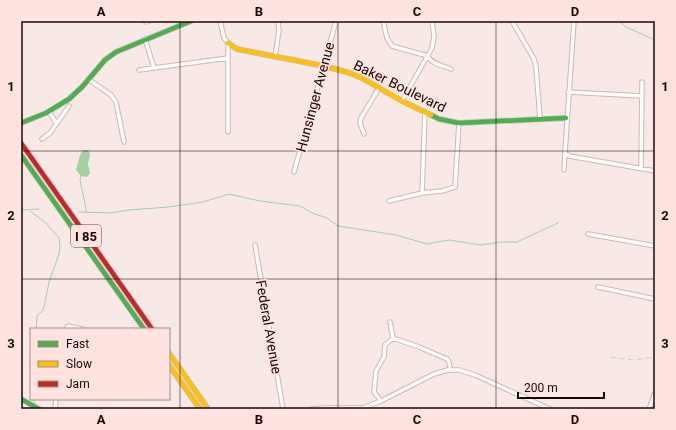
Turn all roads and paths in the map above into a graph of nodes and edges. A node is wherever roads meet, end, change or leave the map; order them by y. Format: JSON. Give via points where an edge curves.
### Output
{"nodes":[{"id":1,"x":191,"y":21,"type":"edge"},
{"id":2,"x":220,"y":21,"type":"edge"},
{"id":3,"x":278,"y":21,"type":"edge"},
{"id":4,"x":336,"y":21,"type":"edge"},
{"id":5,"x":382,"y":21,"type":"edge"},
{"id":6,"x":432,"y":21,"type":"edge"},
{"id":7,"x":512,"y":21,"type":"edge"},
{"id":8,"x":574,"y":21,"type":"edge"},
{"id":9,"x":145,"y":39,"type":"junction"},
{"id":10,"x":228,"y":43,"type":"junction"},
{"id":11,"x":428,"y":56,"type":"junction"},
{"id":12,"x":275,"y":57,"type":"junction"},
{"id":13,"x":228,"y":58,"type":"junction"},
{"id":14,"x":324,"y":66,"type":"junction"},
{"id":15,"x":154,"y":68,"type":"junction"},
{"id":16,"x":139,"y":70,"type":"dead end"},
{"id":17,"x":451,"y":70,"type":"dead end"},
{"id":18,"x":88,"y":79,"type":"junction"},
{"id":19,"x":642,"y":82,"type":"dead end"},
{"id":20,"x":379,"y":88,"type":"junction"},
{"id":21,"x":568,"y":92,"type":"junction"},
{"id":22,"x":642,"y":96,"type":"junction"},
{"id":23,"x":402,"y":101,"type":"junction"},
{"id":24,"x":69,"y":106,"type":"dead end"},
{"id":25,"x":49,"y":112,"type":"junction"},
{"id":26,"x":425,"y":112,"type":"junction"},
{"id":27,"x":566,"y":118,"type":"junction"},
{"id":28,"x":540,"y":119,"type":"junction"},
{"id":29,"x":22,"y":123,"type":"edge"},
{"id":30,"x":57,"y":124,"type":"junction"},
{"id":31,"x":459,"y":124,"type":"junction"},
{"id":32,"x":228,"y":132,"type":"dead end"},
{"id":33,"x":364,"y":134,"type":"dead end"},
{"id":34,"x":42,"y":139,"type":"dead end"},
{"id":35,"x":124,"y":142,"type":"dead end"},
{"id":36,"x":21,"y":143,"type":"edge"},
{"id":37,"x":565,"y":153,"type":"junction"},
{"id":38,"x":21,"y":155,"type":"edge"},
{"id":39,"x":641,"y":169,"type":"junction"},
{"id":40,"x":564,"y":170,"type":"dead end"},
{"id":41,"x":294,"y":172,"type":"dead end"},
{"id":42,"x":655,"y":172,"type":"edge"},
{"id":43,"x":422,"y":194,"type":"junction"},
{"id":44,"x":389,"y":201,"type":"dead end"},
{"id":45,"x":588,"y":234,"type":"dead end"},
{"id":46,"x":255,"y":244,"type":"dead end"},
{"id":47,"x":655,"y":246,"type":"edge"},
{"id":48,"x":598,"y":287,"type":"dead end"},
{"id":49,"x":655,"y":299,"type":"edge"},
{"id":50,"x":390,"y":322,"type":"dead end"},
{"id":51,"x":67,"y":328,"type":"edge"},
{"id":52,"x":77,"y":328,"type":"edge"},
{"id":53,"x":143,"y":328,"type":"edge"},
{"id":54,"x":151,"y":328,"type":"edge"},
{"id":55,"x":393,"y":338,"type":"junction"},
{"id":56,"x":170,"y":354,"type":"edge"},
{"id":57,"x":170,"y":366,"type":"edge"},
{"id":58,"x":450,"y":369,"type":"junction"},
{"id":59,"x":655,"y":393,"type":"edge"},
{"id":60,"x":21,"y":399,"type":"edge"},
{"id":61,"x":381,"y":401,"type":"junction"},
{"id":62,"x":39,"y":409,"type":"edge"},
{"id":63,"x":200,"y":409,"type":"edge"},
{"id":64,"x":208,"y":409,"type":"edge"},
{"id":65,"x":282,"y":409,"type":"edge"},
{"id":66,"x":312,"y":409,"type":"edge"},
{"id":67,"x":550,"y":409,"type":"edge"},
{"id":68,"x":649,"y":409,"type":"edge"}],
"edges":[{"from":1,"to":9,"type":"main road"},
{"from":2,"to":10,"type":"street","via":[[224,38]]},
{"from":3,"to":12,"type":"street","via":[[280,30]]},
{"from":4,"to":14,"type":"street","name":"Hunsinger Avenue"},
{"from":5,"to":11,"type":"street","via":[[392,46]]},
{"from":6,"to":11,"type":"street","via":[[434,38]]},
{"from":7,"to":28,"type":"street","via":[[536,66]]},
{"from":8,"to":21,"type":"street"},
{"from":9,"to":15,"type":"street"},
{"from":9,"to":18,"type":"main road","via":[[110,55]]},
{"from":10,"to":12,"type":"main road","name":"Baker Boulevard","via":[[237,49]]},
{"from":10,"to":13,"type":"street"},
{"from":11,"to":17,"type":"street","via":[[428,59]]},
{"from":11,"to":23,"type":"street"},
{"from":12,"to":14,"type":"main road","name":"Baker Boulevard"},
{"from":13,"to":15,"type":"street"},
{"from":13,"to":32,"type":"street"},
{"from":14,"to":20,"type":"main road","name":"Baker Boulevard","via":[[356,75]]},
{"from":14,"to":41,"type":"street","name":"Hunsinger Avenue"},
{"from":15,"to":16,"type":"street"},
{"from":18,"to":25,"type":"main road","via":[[75,93]]},
{"from":18,"to":35,"type":"street","via":[[116,102]]},
{"from":19,"to":22,"type":"street"},
{"from":20,"to":23,"type":"main road","name":"Baker Boulevard"},
{"from":20,"to":33,"type":"street","via":[[361,118]]},
{"from":21,"to":22,"type":"street"},
{"from":21,"to":27,"type":"street"},
{"from":22,"to":39,"type":"street"},
{"from":23,"to":26,"type":"main road","name":"Baker Boulevard"},
{"from":24,"to":30,"type":"street"},
{"from":25,"to":29,"type":"main road"},
{"from":25,"to":30,"type":"street"},
{"from":26,"to":31,"type":"main road","name":"Baker Boulevard","via":[[444,121]]},
{"from":26,"to":43,"type":"street"},
{"from":27,"to":28,"type":"main road","name":"Baker Boulevard"},
{"from":27,"to":37,"type":"street"},
{"from":28,"to":31,"type":"main road","name":"Baker Boulevard"},
{"from":30,"to":34,"type":"street"},
{"from":31,"to":43,"type":"street","via":[[455,187]]},
{"from":36,"to":54,"type":"main road","number":"I 85"},
{"from":37,"to":39,"type":"street","via":[[569,156]]},
{"from":37,"to":40,"type":"street"},
{"from":38,"to":53,"type":"main road","number":"I 85"},
{"from":39,"to":42,"type":"street"},
{"from":43,"to":44,"type":"street"},
{"from":45,"to":47,"type":"street"},
{"from":46,"to":65,"type":"street","name":"Federal Avenue"},
{"from":48,"to":49,"type":"street"},
{"from":50,"to":55,"type":"street"},
{"from":51,"to":52,"type":"street"},
{"from":55,"to":58,"type":"street","via":[[447,359]]},
{"from":55,"to":61,"type":"street","via":[[385,345],[384,357],[376,374],[374,392]]},
{"from":56,"to":64,"type":"main road"},
{"from":57,"to":63,"type":"main road"},
{"from":58,"to":61,"type":"street","via":[[434,374]]},
{"from":58,"to":67,"type":"street","via":[[475,374]]},
{"from":59,"to":68,"type":"street"},
{"from":60,"to":62,"type":"main road"},
{"from":61,"to":66,"type":"street","via":[[362,408]]}]}
